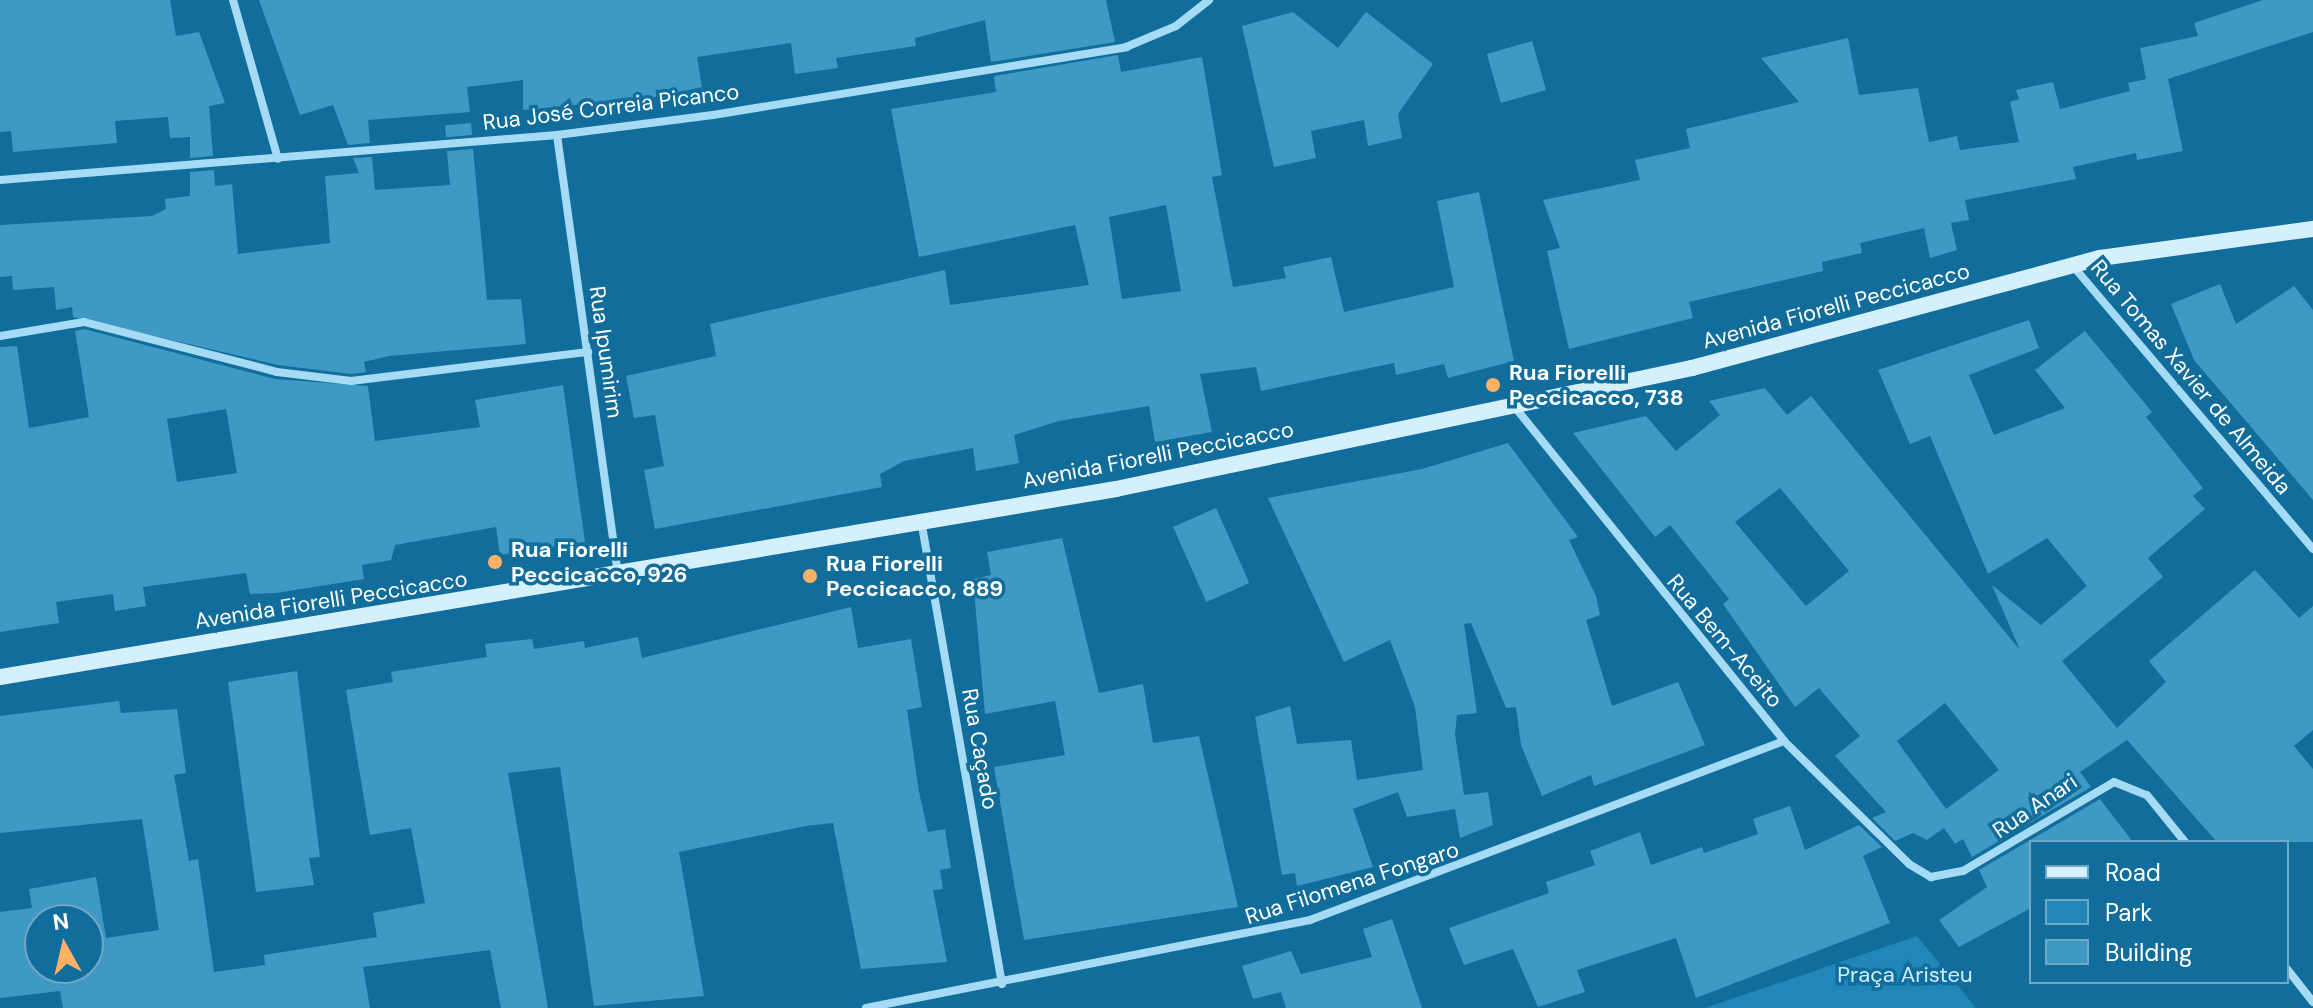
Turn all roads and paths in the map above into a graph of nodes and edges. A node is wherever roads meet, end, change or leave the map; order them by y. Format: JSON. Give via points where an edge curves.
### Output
{"nodes":[{"id":1,"x":233,"y":0,"type":"edge"},
{"id":2,"x":1209,"y":0,"type":"edge"},
{"id":3,"x":557,"y":135,"type":"junction"},
{"id":4,"x":278,"y":159,"type":"junction"},
{"id":5,"x":0,"y":180,"type":"edge"},
{"id":6,"x":2313,"y":229,"type":"edge"},
{"id":7,"x":2072,"y":265,"type":"junction"},
{"id":8,"x":0,"y":336,"type":"edge"},
{"id":9,"x":588,"y":352,"type":"junction"},
{"id":10,"x":1513,"y":406,"type":"junction"},
{"id":11,"x":921,"y":520,"type":"junction"},
{"id":12,"x":2313,"y":549,"type":"edge"},
{"id":13,"x":618,"y":574,"type":"junction"},
{"id":14,"x":0,"y":677,"type":"edge"},
{"id":15,"x":1784,"y":741,"type":"junction"},
{"id":16,"x":2183,"y":840,"type":"edge"},
{"id":17,"x":1931,"y":877,"type":"joint"},
{"id":18,"x":2289,"y":972,"type":"edge"},
{"id":19,"x":1002,"y":984,"type":"junction"},
{"id":20,"x":2313,"y":1002,"type":"edge"},
{"id":21,"x":866,"y":1008,"type":"edge"}],
"edges":[{"from":1,"to":4,"type":"street"},
{"from":2,"to":3,"type":"street","name":"Rua José Correia Picanco","via":[[1176,26],[1126,47]]},
{"from":3,"to":4,"type":"street","name":"Rua José Correia Picanco"},
{"from":3,"to":9,"type":"street","name":"Rua Ipumirim"},
{"from":4,"to":5,"type":"street","name":"Rua José Correia Picanco"},
{"from":6,"to":7,"type":"main road","name":"Avenida Fiorelli Peccicacco","via":[[2153,247]]},
{"from":7,"to":10,"type":"main road","name":"Avenida Fiorelli Peccicacco","via":[[1692,368]]},
{"from":7,"to":12,"type":"street","name":"Rua Tomas Xavier de Almeida"},
{"from":8,"to":9,"type":"street","via":[[84,322],[336,381]]},
{"from":9,"to":13,"type":"street","name":"Rua Ipumirim"},
{"from":10,"to":11,"type":"main road","name":"Avenida Fiorelli Peccicacco","via":[[1116,489]]},
{"from":10,"to":15,"type":"street","name":"Rua Bem-Aceito"},
{"from":11,"to":13,"type":"main road","name":"Avenida Fiorelli Peccicacco"},
{"from":11,"to":19,"type":"street","name":"Rua Caçado"},
{"from":13,"to":14,"type":"main road","name":"Avenida Fiorelli Peccicacco"},
{"from":15,"to":17,"type":"street","name":"Rua Bem-Aceito"},
{"from":15,"to":19,"type":"street","name":"Rua Filomena Fongaro","via":[[1310,920]]},
{"from":16,"to":17,"type":"street","name":"Rua Anari","via":[[2147,795],[2114,782],[1995,854]]},
{"from":18,"to":20,"type":"street"},
{"from":19,"to":21,"type":"street","name":"Rua Filomena Fongaro"}]}
